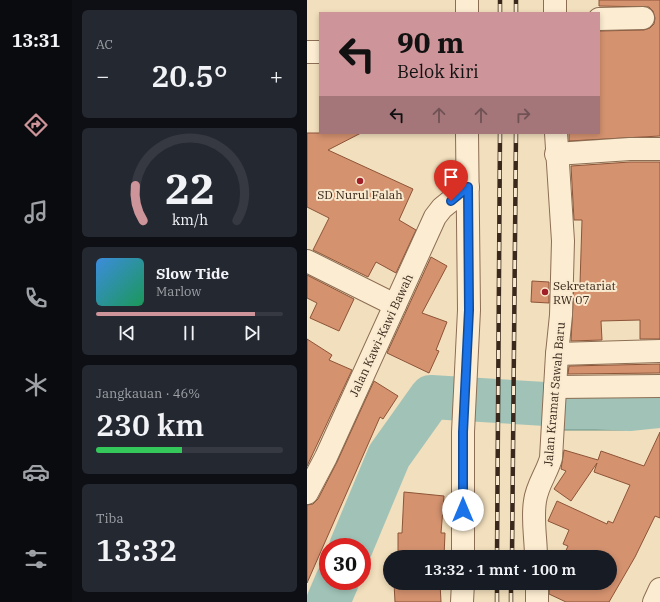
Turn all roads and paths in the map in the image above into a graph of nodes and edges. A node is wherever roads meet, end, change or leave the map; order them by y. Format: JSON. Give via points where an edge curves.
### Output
{"nodes":[{"id":1,"x":467,"y":0,"type":"edge"},
{"id":2,"x":555,"y":0,"type":"edge"},
{"id":3,"x":467,"y":12,"type":"edge"},
{"id":4,"x":555,"y":12,"type":"edge"},
{"id":5,"x":643,"y":18,"type":"dead end"},
{"id":6,"x":600,"y":19,"type":"edge"},
{"id":7,"x":307,"y":52,"type":"edge"},
{"id":8,"x":319,"y":52,"type":"edge"},
{"id":9,"x":467,"y":134,"type":"edge"},
{"id":10,"x":556,"y":143,"type":"edge"},
{"id":11,"x":660,"y":149,"type":"edge"},
{"id":12,"x":468,"y":187,"type":"junction"},
{"id":13,"x":307,"y":261,"type":"edge"},
{"id":14,"x":395,"y":305,"type":"junction"},
{"id":15,"x":660,"y":351,"type":"edge"},
{"id":16,"x":557,"y":354,"type":"junction"},
{"id":17,"x":660,"y":386,"type":"edge"},
{"id":18,"x":555,"y":391,"type":"junction"},
{"id":19,"x":307,"y":493,"type":"edge"},
{"id":20,"x":463,"y":550,"type":"edge"},
{"id":21,"x":536,"y":550,"type":"edge"},
{"id":22,"x":463,"y":590,"type":"edge"},
{"id":23,"x":537,"y":590,"type":"edge"},
{"id":24,"x":463,"y":602,"type":"edge"},
{"id":25,"x":537,"y":602,"type":"edge"}],
"edges":[{"from":1,"to":3,"type":"street"},
{"from":2,"to":4,"type":"street"},
{"from":5,"to":6,"type":"street"},
{"from":7,"to":8,"type":"street"},
{"from":9,"to":12,"type":"street"},
{"from":10,"to":11,"type":"street"},
{"from":10,"to":16,"type":"street","name":"Jalan Kramat Sawah Baru","via":[[563,241]]},
{"from":12,"to":14,"type":"street","name":"Jalan Kawi-Kawi Bawah","via":[[435,217]]},
{"from":12,"to":20,"type":"street","via":[[469,310],[463,432]]},
{"from":13,"to":14,"type":"street"},
{"from":14,"to":19,"type":"street","name":"Jalan Kawi-Kawi Bawah","via":[[327,457]]},
{"from":15,"to":16,"type":"street"},
{"from":16,"to":18,"type":"street","name":"Jalan Kramat Sawah Baru"},
{"from":17,"to":18,"type":"street"},
{"from":18,"to":21,"type":"street","name":"Jalan Kramat Sawah Baru","via":[[551,458],[539,485],[535,502]]},
{"from":22,"to":24,"type":"street"},
{"from":23,"to":25,"type":"street"}]}
